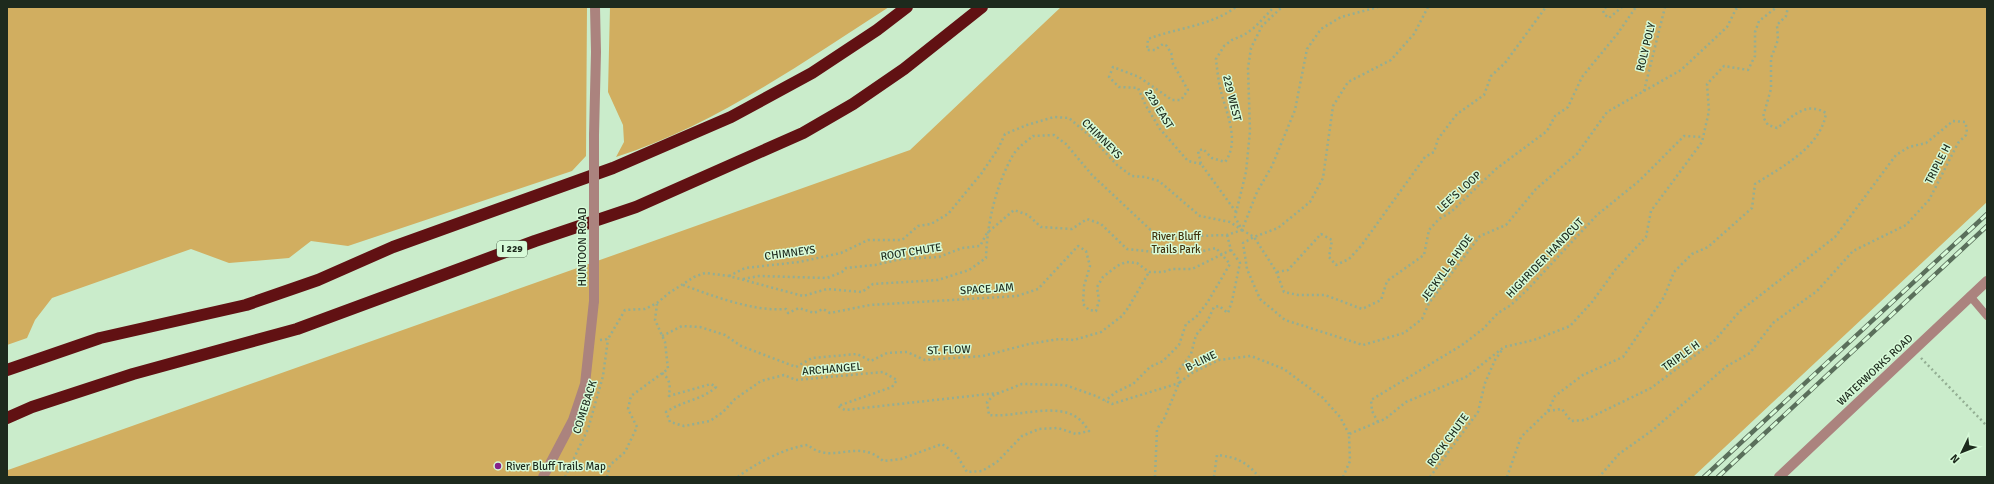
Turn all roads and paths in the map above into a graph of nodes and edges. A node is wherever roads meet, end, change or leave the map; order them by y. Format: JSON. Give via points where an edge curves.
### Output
{"nodes":[{"id":1,"x":595,"y":7,"type":"edge"},
{"id":2,"x":907,"y":7,"type":"edge"},
{"id":3,"x":982,"y":7,"type":"edge"},
{"id":4,"x":1236,"y":7,"type":"edge"},
{"id":5,"x":1274,"y":7,"type":"edge"},
{"id":6,"x":1282,"y":7,"type":"edge"},
{"id":7,"x":1378,"y":7,"type":"edge"},
{"id":8,"x":1428,"y":7,"type":"edge"},
{"id":9,"x":1546,"y":7,"type":"edge"},
{"id":10,"x":1606,"y":7,"type":"edge"},
{"id":11,"x":1622,"y":7,"type":"edge"},
{"id":12,"x":1636,"y":7,"type":"edge"},
{"id":13,"x":1665,"y":7,"type":"edge"},
{"id":14,"x":1741,"y":7,"type":"edge"},
{"id":15,"x":1777,"y":7,"type":"edge"},
{"id":16,"x":1788,"y":7,"type":"edge"},
{"id":17,"x":1644,"y":92,"type":"junction"},
{"id":18,"x":1702,"y":137,"type":"junction"},
{"id":19,"x":1201,"y":164,"type":"junction"},
{"id":20,"x":1237,"y":213,"type":"junction"},
{"id":21,"x":1242,"y":230,"type":"junction"},
{"id":22,"x":987,"y":233,"type":"junction"},
{"id":23,"x":1227,"y":235,"type":"junction"},
{"id":24,"x":1254,"y":237,"type":"junction"},
{"id":25,"x":1231,"y":250,"type":"junction"},
{"id":26,"x":1222,"y":255,"type":"junction"},
{"id":27,"x":1150,"y":272,"type":"junction"},
{"id":28,"x":1277,"y":272,"type":"junction"},
{"id":29,"x":729,"y":276,"type":"junction"},
{"id":30,"x":743,"y":280,"type":"junction"},
{"id":31,"x":1987,"y":281,"type":"edge"},
{"id":32,"x":683,"y":284,"type":"junction"},
{"id":33,"x":1970,"y":296,"type":"junction"},
{"id":34,"x":657,"y":303,"type":"junction"},
{"id":35,"x":1987,"y":316,"type":"edge"},
{"id":36,"x":662,"y":336,"type":"junction"},
{"id":37,"x":608,"y":339,"type":"junction"},
{"id":38,"x":590,"y":341,"type":"junction"},
{"id":39,"x":1504,"y":347,"type":"junction"},
{"id":40,"x":1914,"y":350,"type":"junction"},
{"id":41,"x":7,"y":370,"type":"edge"},
{"id":42,"x":662,"y":373,"type":"junction"},
{"id":43,"x":1179,"y":383,"type":"junction"},
{"id":44,"x":1000,"y":392,"type":"junction"},
{"id":45,"x":1105,"y":401,"type":"junction"},
{"id":46,"x":1548,"y":411,"type":"junction"},
{"id":47,"x":7,"y":418,"type":"edge"},
{"id":48,"x":1378,"y":422,"type":"junction"},
{"id":49,"x":1987,"y":426,"type":"edge"},
{"id":50,"x":1349,"y":434,"type":"junction"},
{"id":51,"x":1154,"y":476,"type":"edge"},
{"id":52,"x":543,"y":477,"type":"edge"},
{"id":53,"x":564,"y":477,"type":"edge"},
{"id":54,"x":607,"y":477,"type":"edge"},
{"id":55,"x":738,"y":477,"type":"edge"},
{"id":56,"x":1214,"y":477,"type":"edge"},
{"id":57,"x":1259,"y":477,"type":"edge"},
{"id":58,"x":1343,"y":477,"type":"edge"},
{"id":59,"x":1430,"y":477,"type":"edge"},
{"id":60,"x":1507,"y":477,"type":"edge"},
{"id":61,"x":1599,"y":477,"type":"edge"},
{"id":62,"x":1779,"y":477,"type":"edge"}],
"edges":[{"from":1,"to":38,"type":"street","name":"HUNTOON ROAD","bridge":true,"via":[[594,301]]},
{"from":2,"to":41,"type":"highway","via":[[812,73],[731,117],[621,165],[393,247],[318,280],[246,305],[100,338]]},
{"from":3,"to":47,"type":"highway","number":"I 229","via":[[904,69],[853,104],[803,133],[636,207],[535,241],[298,330],[133,374]]},
{"from":4,"to":19,"type":"path","name":"229 EAST","via":[[1217,17],[1148,39],[1147,50],[1155,50],[1163,44],[1172,55],[1172,62],[1188,90],[1181,100],[1172,100],[1139,77],[1124,70],[1113,67],[1109,77],[1119,86],[1138,88],[1160,129],[1188,161]]},
{"from":5,"to":19,"type":"path","name":"229 WEST","via":[[1255,27],[1224,46],[1216,59],[1220,88],[1231,123],[1231,154],[1225,162],[1212,158],[1203,149],[1198,152]]},
{"from":6,"to":20,"type":"path","via":[[1262,26],[1252,48],[1248,68],[1250,131],[1246,172]]},
{"from":7,"to":21,"type":"path","via":[[1341,18],[1321,29],[1307,49],[1295,110]]},
{"from":8,"to":24,"type":"path","via":[[1414,34],[1391,60],[1348,82],[1333,106],[1323,178],[1310,202],[1278,228]]},
{"from":9,"to":28,"type":"path","via":[[1505,63],[1491,76],[1484,95],[1457,114],[1438,139],[1434,152],[1425,157],[1349,259],[1336,265],[1329,257],[1332,240],[1321,234],[1288,270]]},
{"from":10,"to":11,"type":"path","via":[[1603,11],[1609,18]]},
{"from":12,"to":28,"type":"path","name":"LEE'S LOOP","via":[[1582,77],[1568,107],[1555,116],[1547,131],[1496,169],[1451,212],[1439,219],[1429,230],[1424,254],[1387,281],[1381,300],[1362,309],[1325,295],[1284,292]]},
{"from":13,"to":17,"type":"path","name":"ROLY POLY"},
{"from":14,"to":17,"type":"path","name":"JECKYLL & HYDE","via":[[1736,9],[1727,27],[1681,70]]},
{"from":15,"to":18,"type":"path","via":[[1759,21],[1755,32],[1755,56],[1748,70],[1724,66],[1707,84],[1709,111]]},
{"from":16,"to":46,"type":"path","via":[[1786,16],[1776,25],[1778,40],[1771,58],[1771,89],[1763,117],[1768,125],[1776,128],[1804,109],[1816,108],[1826,113],[1824,125],[1800,154],[1755,184],[1752,208],[1708,248],[1692,254],[1674,272],[1664,297],[1623,357],[1583,375],[1555,396]]},
{"from":17,"to":24,"type":"path","name":"JECKYLL & HYDE","via":[[1607,112],[1577,154],[1536,189],[1506,226],[1480,236],[1429,303],[1422,319],[1404,333],[1363,345],[1286,320],[1260,299],[1247,269],[1243,243]]},
{"from":18,"to":39,"type":"path","via":[[1702,142],[1651,211],[1646,238],[1616,269],[1580,316],[1570,326],[1534,340]]},
{"from":18,"to":48,"type":"path","name":"HIGHRIDER HANDCUT","via":[[1684,136],[1639,181],[1598,215],[1528,289],[1483,329],[1462,345],[1371,400],[1372,411]]},
{"from":19,"to":20,"type":"path"},
{"from":20,"to":21,"type":"path","via":[[1235,218]]},
{"from":21,"to":23,"type":"path"},
{"from":21,"to":24,"type":"path","name":"LEE'S LOOP"},
{"from":21,"to":29,"type":"path","name":"CHIMNEYS","via":[[1230,222],[1200,216],[1159,181],[1132,176],[1117,165],[1069,118],[1054,117],[1005,134],[981,174],[948,214],[931,224],[918,226],[902,240],[868,240],[840,253],[799,262],[745,268]]},
{"from":22,"to":23,"type":"path","via":[[1000,184],[1014,153],[1034,136],[1054,136],[1066,144],[1092,176],[1156,235]]},
{"from":22,"to":26,"type":"path","name":"ROOT CHUTE","via":[[1014,210],[1028,216],[1041,227],[1072,229],[1087,219],[1101,224],[1127,249],[1163,253],[1176,252],[1187,246],[1203,251],[1216,248]]},
{"from":22,"to":30,"type":"path","name":"ROOT CHUTE","via":[[980,246],[962,248],[939,257],[901,259],[846,268],[827,278],[759,276]]},
{"from":22,"to":30,"type":"path","via":[[986,258],[968,270],[938,280],[873,284],[862,292],[827,289],[803,296]]},
{"from":23,"to":25,"type":"path"},
{"from":24,"to":28,"type":"path","name":"LEE'S LOOP"},
{"from":25,"to":26,"type":"path"},
{"from":25,"to":43,"type":"path","via":[[1240,263],[1228,313],[1220,306],[1214,307],[1207,322],[1196,335],[1190,354],[1177,374]]},
{"from":26,"to":27,"type":"path","via":[[1192,269]]},
{"from":26,"to":45,"type":"path","via":[[1230,264],[1207,303],[1186,324],[1179,345],[1133,384]]},
{"from":27,"to":32,"type":"path","name":"SPACE JAM","via":[[1136,263],[1126,262],[1117,266],[1097,287],[1099,301],[1096,311],[1089,310],[1083,304],[1084,286],[1090,266],[1086,251],[1078,246],[1038,289],[1017,296],[870,305],[830,313],[823,309],[814,313],[798,308],[788,314],[786,309],[772,310],[718,298]]},
{"from":27,"to":36,"type":"path","name":"ST. FLOW","via":[[1122,316],[1101,332],[1074,340],[1059,339],[1029,344],[983,356],[925,360],[907,352],[887,353],[871,361],[857,354],[812,358],[796,367],[741,346],[725,334],[700,326],[682,326]]},
{"from":29,"to":30,"type":"path"},
{"from":29,"to":32,"type":"path","via":[[705,273]]},
{"from":31,"to":33,"type":"street","name":"WATERWORKS ROAD"},
{"from":32,"to":34,"type":"path"},
{"from":33,"to":35,"type":"lane"},
{"from":33,"to":40,"type":"street","name":"WATERWORKS ROAD"},
{"from":34,"to":36,"type":"path","via":[[655,320]]},
{"from":34,"to":37,"type":"path","via":[[645,309],[625,310]]},
{"from":36,"to":42,"type":"path","via":[[668,369]]},
{"from":37,"to":38,"type":"path"},
{"from":37,"to":53,"type":"path","name":"COMEBACK","via":[[603,376],[588,429]]},
{"from":38,"to":52,"type":"street","name":"HUNTOON ROAD","via":[[585,384],[573,420]]},
{"from":39,"to":48,"type":"path","via":[[1466,377],[1406,402]]},
{"from":39,"to":59,"type":"path","name":"ROCK CHUTE","via":[[1485,383],[1478,412]]},
{"from":40,"to":49,"type":"path"},
{"from":40,"to":62,"type":"street","name":"WATERWORKS ROAD"},
{"from":42,"to":44,"type":"path","name":"ARCHANGEL","via":[[670,384],[669,396],[710,384],[716,387],[666,412],[670,422],[684,426],[710,421],[761,381],[784,375],[796,380],[883,372],[897,380],[892,387],[838,406],[845,410]]},
{"from":42,"to":54,"type":"path","via":[[631,396],[628,409],[638,426],[625,452],[610,465]]},
{"from":43,"to":45,"type":"path","via":[[1112,404]]},
{"from":43,"to":50,"type":"path","name":"B-LINE","via":[[1192,373],[1219,360],[1251,356],[1284,369],[1323,398],[1340,417]]},
{"from":43,"to":51,"type":"path","name":"B-LINE","via":[[1164,419],[1157,429]]},
{"from":44,"to":45,"type":"path","via":[[1022,384],[1065,385]]},
{"from":44,"to":55,"type":"path","via":[[987,402],[988,415],[1002,416],[1056,410],[1079,418],[1089,431],[1076,434],[1058,428],[1039,429],[1022,436],[997,462],[982,471],[967,472],[956,454],[942,444],[902,459],[883,461],[875,454],[859,449],[847,453],[833,453],[815,451],[808,445],[796,446]]},
{"from":46,"to":60,"type":"path","via":[[1521,437]]},
{"from":46,"to":61,"type":"path","name":"TRIPLE H","via":[[1562,409],[1571,421],[1585,420],[1651,388],[1715,340],[1740,311],[1835,237],[1896,155],[1909,147],[1926,143],[1953,121],[1965,122],[1966,135],[1958,143],[1929,200],[1906,225],[1853,251],[1817,291],[1773,323],[1750,353],[1727,366],[1654,429],[1619,454]]},
{"from":48,"to":50,"type":"path"},
{"from":50,"to":58,"type":"path","via":[[1350,461]]},
{"from":56,"to":57,"type":"path","via":[[1217,455],[1230,456],[1250,465]]}]}
